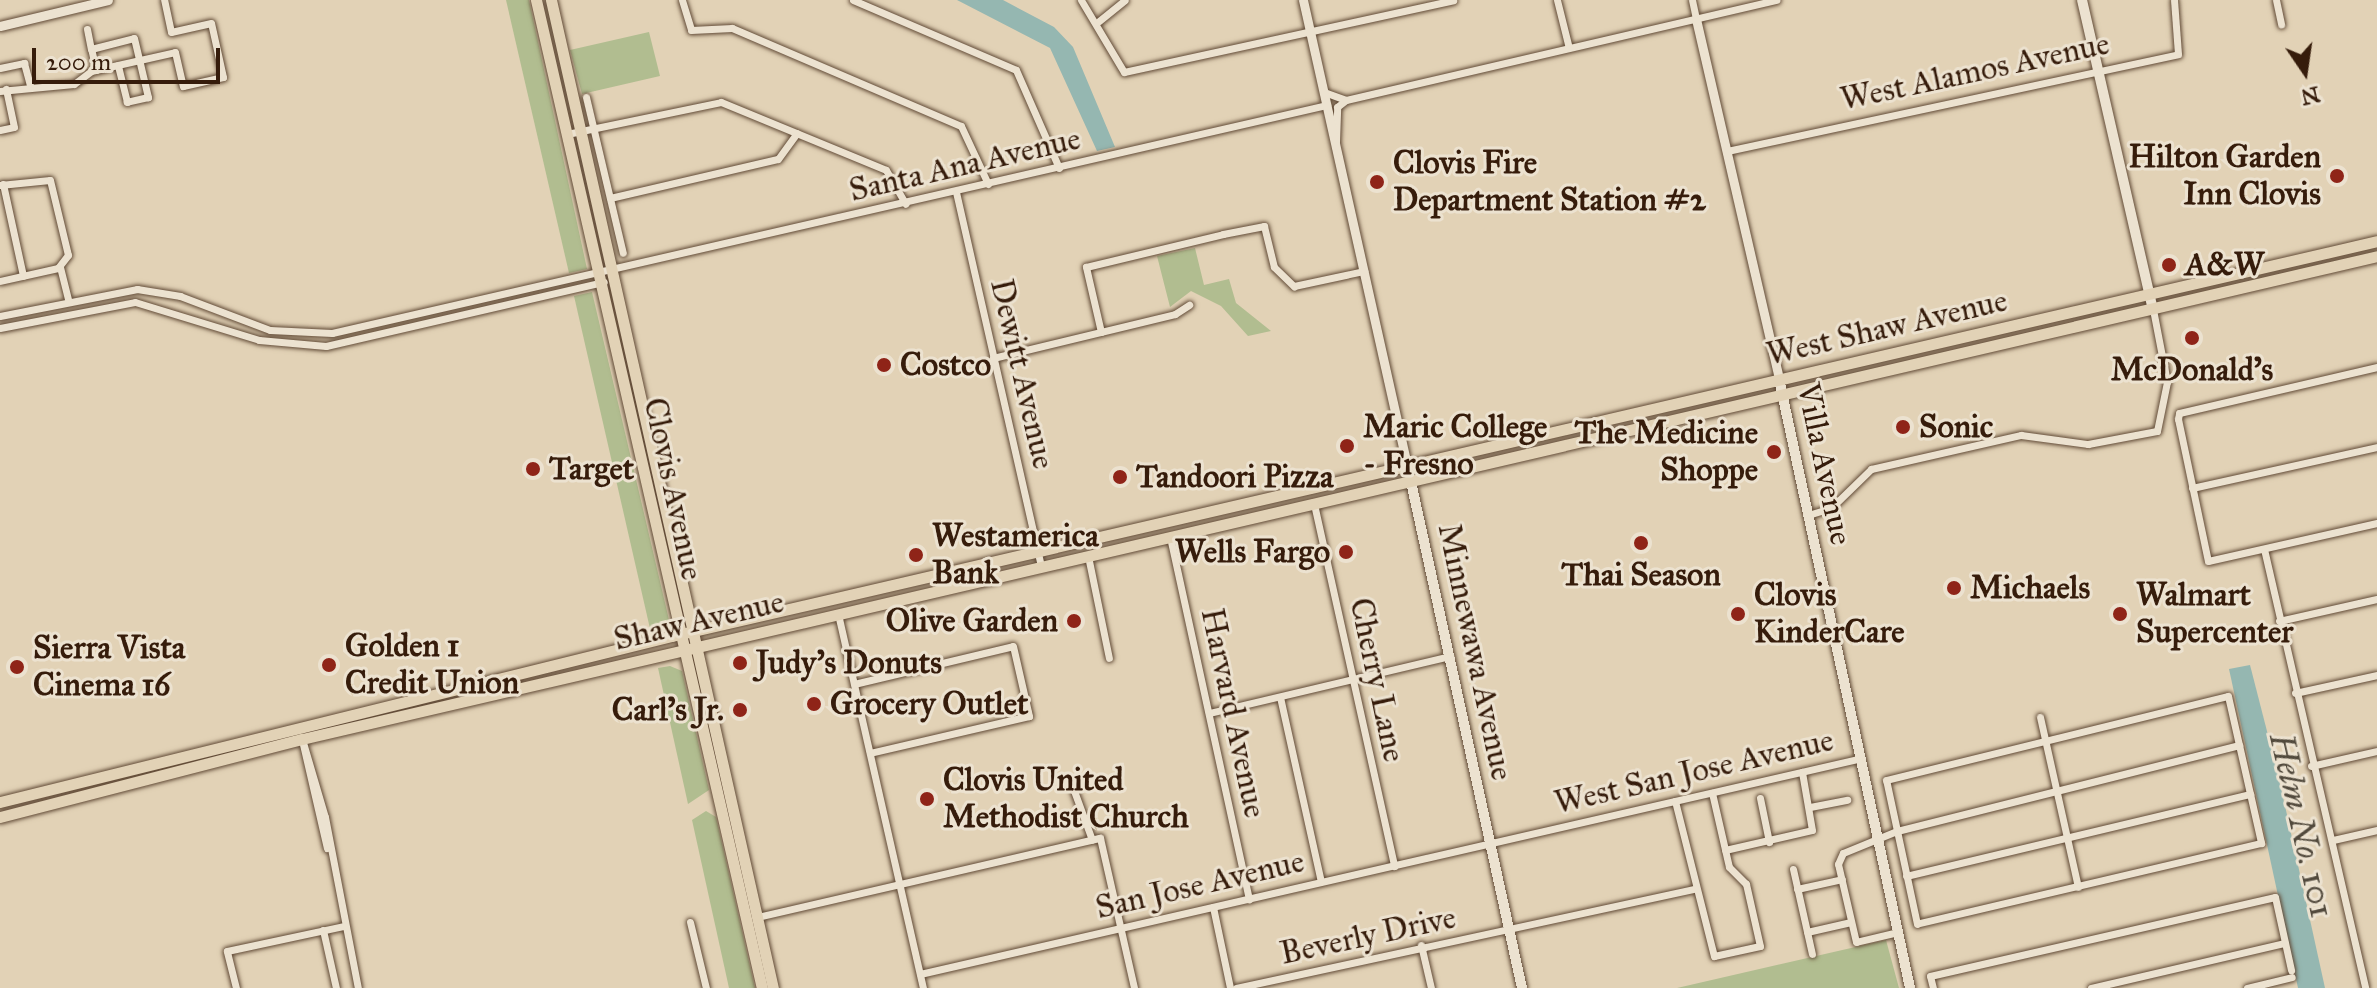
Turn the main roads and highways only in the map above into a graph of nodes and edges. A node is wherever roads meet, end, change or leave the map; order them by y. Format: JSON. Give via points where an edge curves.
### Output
{"nodes":[{"id":1,"x":536,"y":0,"type":"edge"},
{"id":2,"x":551,"y":0,"type":"edge"},
{"id":3,"x":2082,"y":0,"type":"edge"},
{"id":4,"x":2377,"y":241,"type":"edge"},
{"id":5,"x":2377,"y":256,"type":"edge"},
{"id":6,"x":2149,"y":291,"type":"junction"},
{"id":7,"x":2153,"y":309,"type":"junction"},
{"id":8,"x":2027,"y":322,"type":"junction"},
{"id":9,"x":1967,"y":350,"type":"junction"},
{"id":10,"x":1779,"y":379,"type":"junction"},
{"id":11,"x":1783,"y":396,"type":"junction"},
{"id":12,"x":1664,"y":406,"type":"junction"},
{"id":13,"x":1594,"y":423,"type":"junction"},
{"id":14,"x":1602,"y":436,"type":"junction"},
{"id":15,"x":1518,"y":456,"type":"junction"},
{"id":16,"x":1408,"y":465,"type":"joint"},
{"id":17,"x":1411,"y":482,"type":"junction"},
{"id":18,"x":1197,"y":516,"type":"junction"},
{"id":19,"x":1162,"y":524,"type":"junction"},
{"id":20,"x":1170,"y":537,"type":"junction"},
{"id":21,"x":1088,"y":556,"type":"junction"},
{"id":22,"x":903,"y":585,"type":"junction"},
{"id":23,"x":834,"y":601,"type":"junction"},
{"id":24,"x":838,"y":614,"type":"junction"},
{"id":25,"x":696,"y":631,"type":"junction"},
{"id":26,"x":770,"y":632,"type":"junction"},
{"id":27,"x":679,"y":634,"type":"junction"},
{"id":28,"x":700,"y":648,"type":"junction"},
{"id":29,"x":683,"y":652,"type":"junction"},
{"id":30,"x":548,"y":666,"type":"junction"},
{"id":31,"x":473,"y":700,"type":"junction"},
{"id":32,"x":147,"y":765,"type":"junction"},
{"id":33,"x":72,"y":800,"type":"junction"},
{"id":34,"x":0,"y":802,"type":"edge"},
{"id":35,"x":0,"y":817,"type":"edge"},
{"id":36,"x":729,"y":847,"type":"junction"},
{"id":37,"x":757,"y":917,"type":"junction"},
{"id":38,"x":767,"y":988,"type":"edge"},
{"id":39,"x":1522,"y":988,"type":"edge"},
{"id":40,"x":1910,"y":988,"type":"edge"}],
"edges":[{"from":1,"to":27,"type":"main road","name":"Clovis Avenue"},
{"from":2,"to":25,"type":"main road","name":"Clovis Avenue","via":[[588,130]]},
{"from":3,"to":6,"type":"main road"},
{"from":4,"to":6,"type":"main road","name":"West Shaw Avenue"},
{"from":5,"to":7,"type":"main road","name":"West Shaw Avenue"},
{"from":6,"to":7,"type":"main road"},
{"from":6,"to":8,"type":"main road","name":"West Shaw Avenue"},
{"from":7,"to":9,"type":"main road","name":"West Shaw Avenue"},
{"from":8,"to":9,"type":"main road"},
{"from":8,"to":10,"type":"main road","name":"West Shaw Avenue"},
{"from":9,"to":11,"type":"main road","name":"West Shaw Avenue"},
{"from":10,"to":11,"type":"main road","name":"Villa Avenue"},
{"from":10,"to":12,"type":"main road","name":"West Shaw Avenue"},
{"from":11,"to":14,"type":"main road","name":"West Shaw Avenue"},
{"from":11,"to":40,"type":"main road","name":"Villa Avenue"},
{"from":12,"to":13,"type":"main road","name":"West Shaw Avenue"},
{"from":12,"to":14,"type":"main road","via":[[1657,415],[1602,428]]},
{"from":13,"to":15,"type":"main road"},
{"from":13,"to":16,"type":"main road","name":"West Shaw Avenue"},
{"from":14,"to":15,"type":"main road","name":"West Shaw Avenue"},
{"from":15,"to":17,"type":"main road","name":"West Shaw Avenue"},
{"from":16,"to":18,"type":"main road","name":"Shaw Avenue"},
{"from":17,"to":20,"type":"main road","name":"Shaw Avenue"},
{"from":17,"to":39,"type":"main road","name":"Minnewawa Avenue"},
{"from":18,"to":19,"type":"main road","name":"Shaw Avenue"},
{"from":18,"to":20,"type":"main road"},
{"from":19,"to":21,"type":"main road","via":[[1157,533]]},
{"from":19,"to":22,"type":"main road","name":"Shaw Avenue"},
{"from":20,"to":21,"type":"main road","name":"Shaw Avenue"},
{"from":21,"to":24,"type":"main road","name":"Shaw Avenue"},
{"from":22,"to":23,"type":"main road","name":"Shaw Avenue"},
{"from":22,"to":24,"type":"main road","via":[[898,593],[840,606]]},
{"from":23,"to":25,"type":"main road","name":"Shaw Avenue"},
{"from":23,"to":26,"type":"main road"},
{"from":24,"to":26,"type":"main road","name":"Shaw Avenue"},
{"from":25,"to":27,"type":"main road","name":"Shaw Avenue"},
{"from":25,"to":28,"type":"main road","name":"Clovis Avenue"},
{"from":26,"to":28,"type":"main road","name":"Shaw Avenue"},
{"from":27,"to":29,"type":"main road","name":"Clovis Avenue"},
{"from":27,"to":30,"type":"main road","name":"Shaw Avenue"},
{"from":28,"to":29,"type":"main road","name":"Shaw Avenue"},
{"from":28,"to":37,"type":"main road","name":"Clovis Avenue"},
{"from":29,"to":31,"type":"main road","name":"Shaw Avenue"},
{"from":29,"to":36,"type":"main road","name":"Clovis Avenue"},
{"from":30,"to":31,"type":"main road"},
{"from":30,"to":32,"type":"main road","name":"Shaw Avenue"},
{"from":31,"to":33,"type":"main road","name":"Shaw Avenue"},
{"from":32,"to":33,"type":"main road","via":[[80,791]]},
{"from":32,"to":34,"type":"main road","name":"Shaw Avenue"},
{"from":33,"to":35,"type":"main road","name":"Shaw Avenue"},
{"from":36,"to":37,"type":"main road"},
{"from":36,"to":38,"type":"main road","name":"Clovis Avenue","via":[[749,938]]},
{"from":37,"to":38,"type":"main road","name":"Clovis Avenue"}]}
